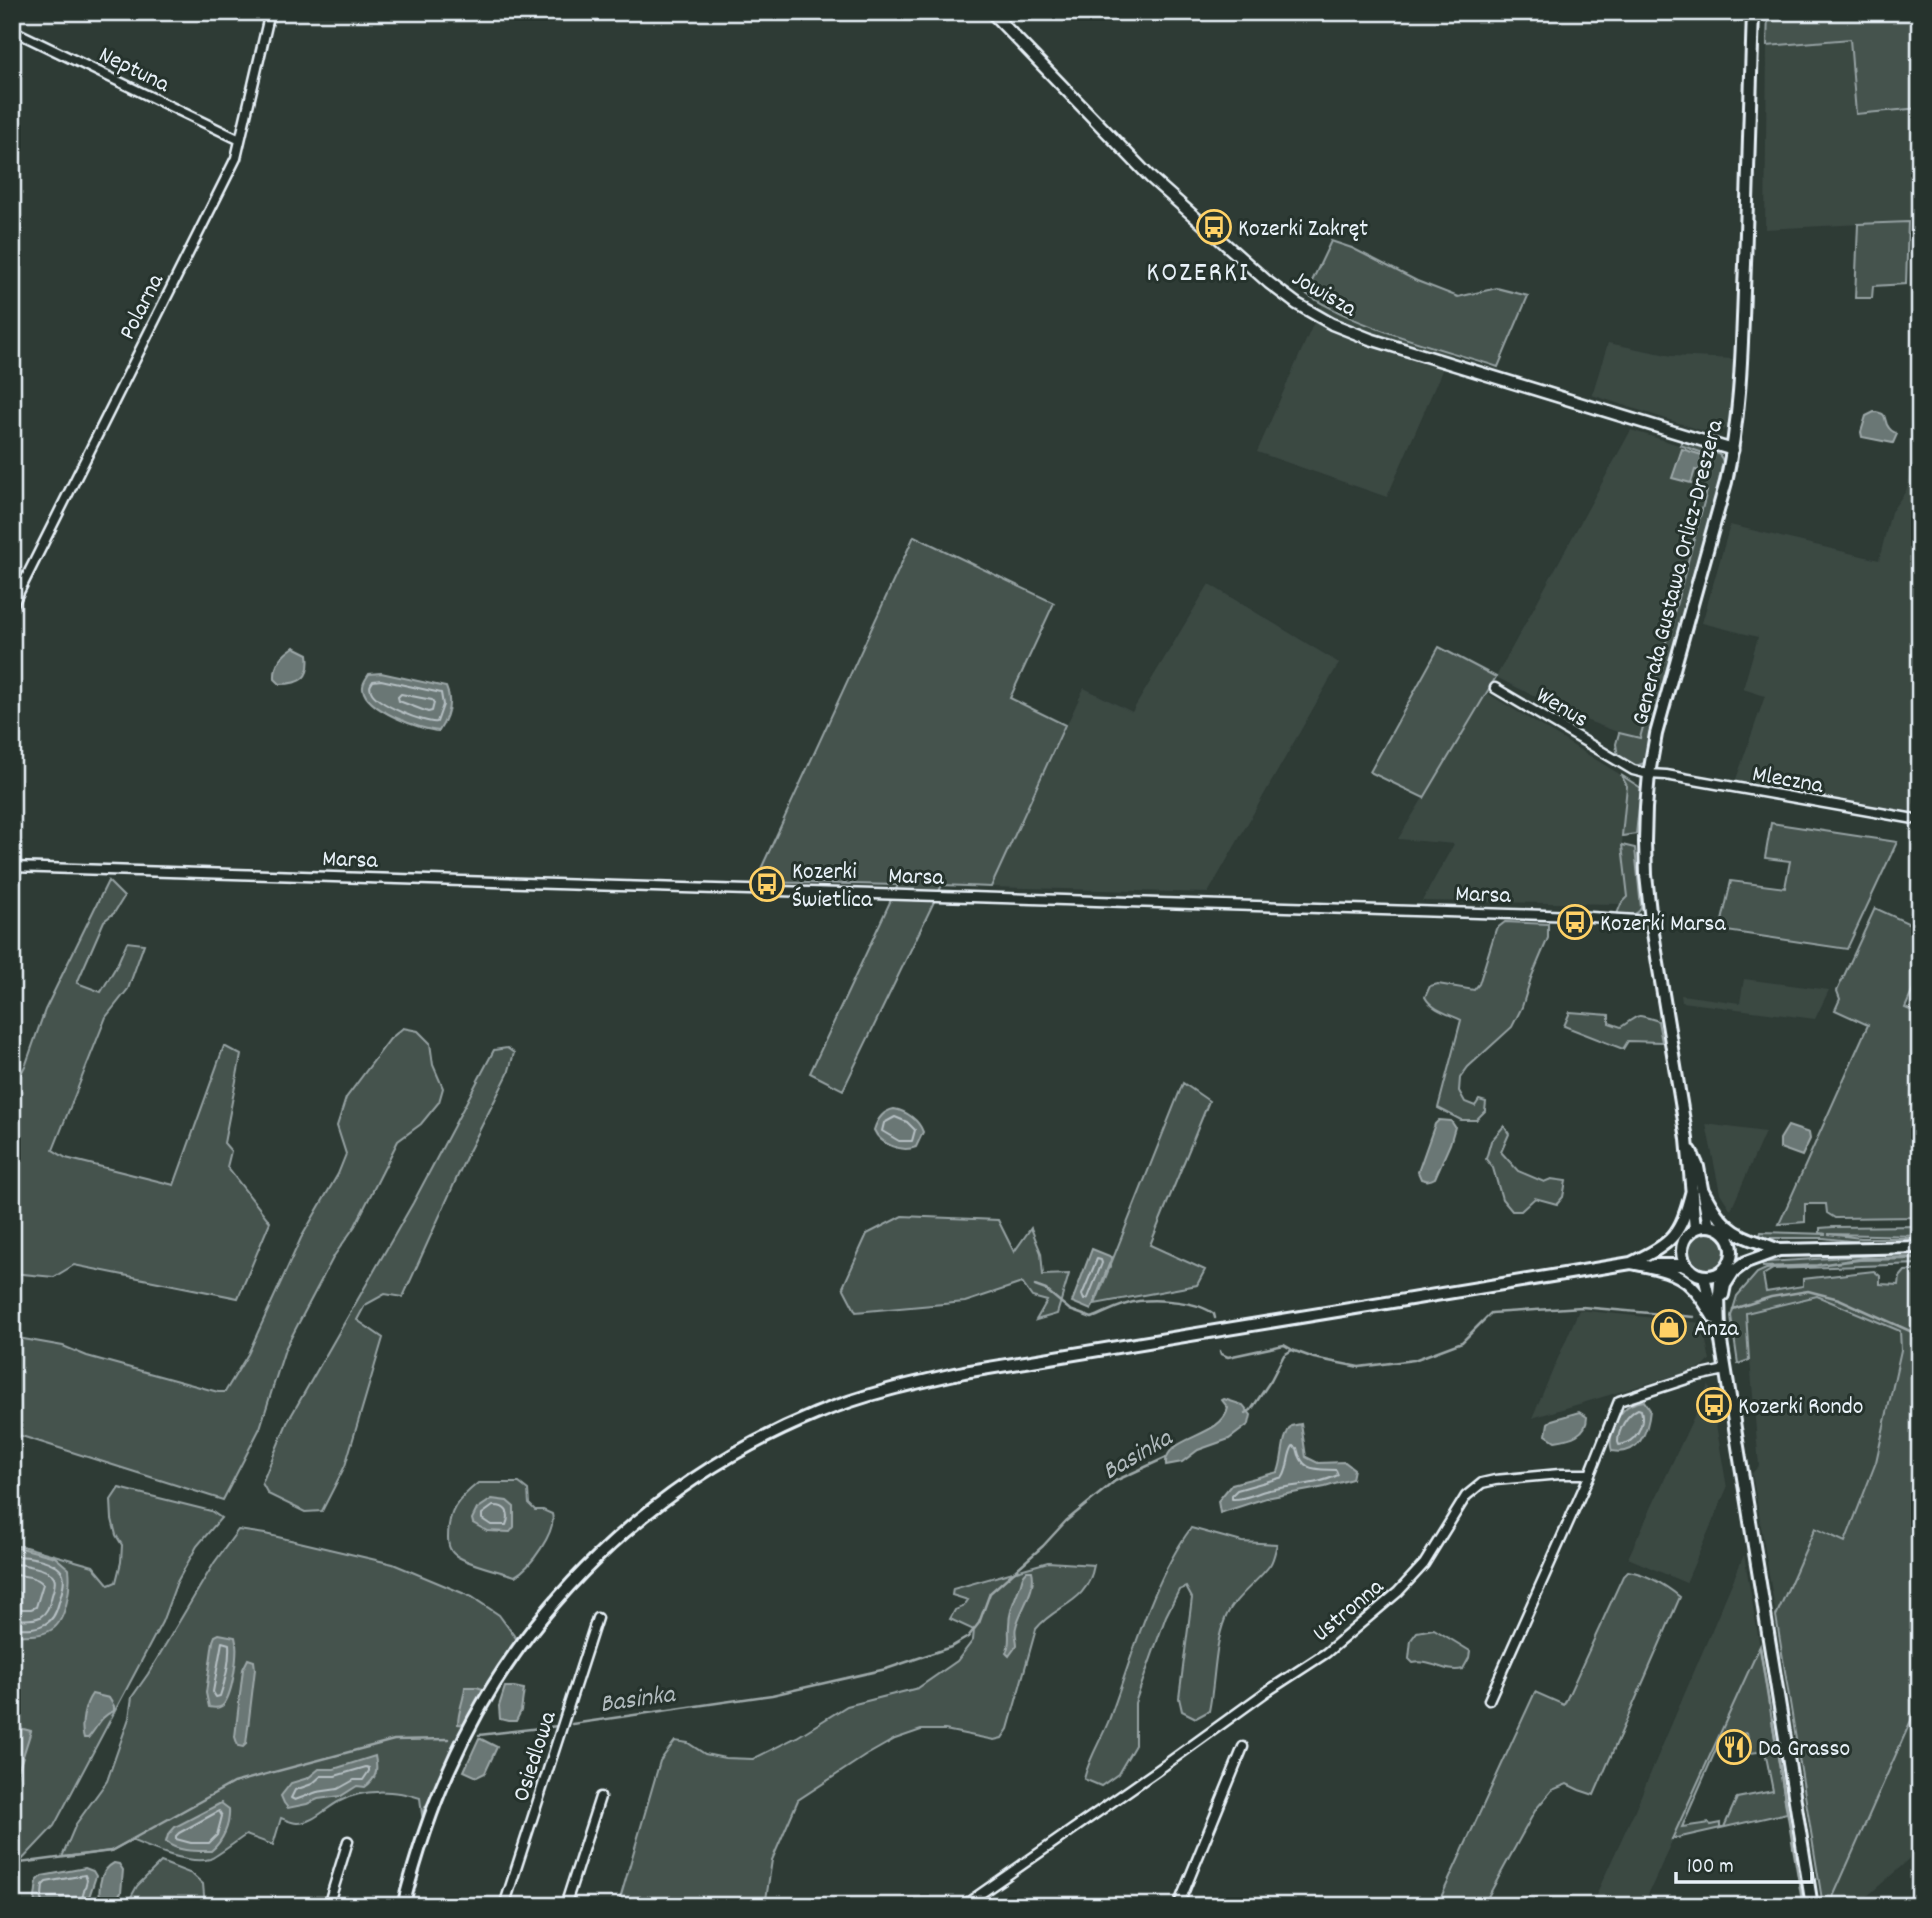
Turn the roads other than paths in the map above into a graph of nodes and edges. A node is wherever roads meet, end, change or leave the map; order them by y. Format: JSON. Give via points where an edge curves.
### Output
{"nodes":[{"id":1,"x":270,"y":12,"type":"edge"},
{"id":2,"x":990,"y":12,"type":"edge"},
{"id":3,"x":1753,"y":12,"type":"edge"},
{"id":4,"x":12,"y":30,"type":"edge"},
{"id":5,"x":240,"y":140,"type":"junction"},
{"id":6,"x":1733,"y":450,"type":"junction"},
{"id":7,"x":12,"y":606,"type":"edge"},
{"id":8,"x":1495,"y":688,"type":"dead end"},
{"id":9,"x":1649,"y":774,"type":"junction"},
{"id":10,"x":1920,"y":820,"type":"edge"},
{"id":11,"x":12,"y":867,"type":"edge"},
{"id":12,"x":1651,"y":920,"type":"junction"},
{"id":13,"x":1697,"y":1190,"type":"junction"},
{"id":14,"x":1711,"y":1226,"type":"junction"},
{"id":15,"x":1695,"y":1229,"type":"junction"},
{"id":16,"x":1729,"y":1240,"type":"junction"},
{"id":17,"x":1683,"y":1244,"type":"junction"},
{"id":18,"x":1766,"y":1244,"type":"junction"},
{"id":19,"x":1920,"y":1247,"type":"edge"},
{"id":20,"x":1779,"y":1250,"type":"junction"},
{"id":21,"x":1765,"y":1256,"type":"junction"},
{"id":22,"x":1638,"y":1262,"type":"junction"},
{"id":23,"x":1725,"y":1268,"type":"junction"},
{"id":24,"x":1690,"y":1269,"type":"junction"},
{"id":25,"x":1703,"y":1276,"type":"junction"},
{"id":26,"x":1717,"y":1318,"type":"junction"},
{"id":27,"x":1725,"y":1370,"type":"junction"},
{"id":28,"x":1590,"y":1474,"type":"junction"},
{"id":29,"x":597,"y":1618,"type":"dead end"},
{"id":30,"x":1489,"y":1700,"type":"dead end"},
{"id":31,"x":1243,"y":1747,"type":"dead end"},
{"id":32,"x":600,"y":1797,"type":"dead end"},
{"id":33,"x":348,"y":1841,"type":"dead end"},
{"id":34,"x":328,"y":1906,"type":"edge"},
{"id":35,"x":402,"y":1906,"type":"edge"},
{"id":36,"x":504,"y":1906,"type":"edge"},
{"id":37,"x":565,"y":1906,"type":"edge"},
{"id":38,"x":963,"y":1906,"type":"edge"},
{"id":39,"x":1178,"y":1906,"type":"edge"},
{"id":40,"x":1812,"y":1906,"type":"edge"}],
"edges":[{"from":1,"to":5,"type":"street","name":"Polarna"},
{"from":2,"to":6,"type":"street","name":"Jowisza","via":[[1151,178],[1297,304],[1370,339]]},
{"from":3,"to":6,"type":"main road","name":"Generała Gustawa Orlicz-Dreszera","via":[[1742,353]]},
{"from":4,"to":5,"type":"street","name":"Neptuna"},
{"from":5,"to":7,"type":"street","name":"Polarna","via":[[228,176]]},
{"from":6,"to":9,"type":"main road","name":"Generała Gustawa Orlicz-Dreszera"},
{"from":8,"to":9,"type":"street","name":"Wenus","via":[[1633,770]]},
{"from":9,"to":10,"type":"street","name":"Mleczna"},
{"from":9,"to":12,"type":"main road","name":"Generała Gustawa Orlicz-Dreszera","via":[[1645,842]]},
{"from":11,"to":12,"type":"street","name":"Marsa"},
{"from":12,"to":13,"type":"main road","name":"Generała Gustawa Orlicz-Dreszera","via":[[1687,1139],[1698,1167]]},
{"from":13,"to":14,"type":"main road","name":"Generała Gustawa Orlicz-Dreszera"},
{"from":13,"to":15,"type":"main road","name":"Generała Gustawa Orlicz-Dreszera"},
{"from":13,"to":18,"type":"main road","via":[[1728,1226]]},
{"from":13,"to":22,"type":"main road","via":[[1678,1231]]},
{"from":14,"to":15,"type":"main road"},
{"from":14,"to":16,"type":"main road"},
{"from":15,"to":17,"type":"main road"},
{"from":16,"to":18,"type":"main road","via":[[1751,1246]]},
{"from":16,"to":23,"type":"main road","via":[[1732,1252]]},
{"from":17,"to":22,"type":"main road"},
{"from":17,"to":24,"type":"main road","via":[[1683,1257]]},
{"from":18,"to":20,"type":"main road"},
{"from":19,"to":20,"type":"main road"},
{"from":20,"to":21,"type":"main road"},
{"from":21,"to":23,"type":"main road","via":[[1734,1258]]},
{"from":21,"to":26,"type":"main road","via":[[1734,1271],[1725,1285]]},
{"from":22,"to":24,"type":"main road"},
{"from":22,"to":26,"type":"main road","via":[[1689,1283]]},
{"from":22,"to":35,"type":"main road","via":[[964,1372],[844,1403],[765,1437],[710,1468],[645,1514],[591,1563],[539,1621],[489,1692],[449,1768]]},
{"from":23,"to":25,"type":"main road"},
{"from":23,"to":26,"type":"main road"},
{"from":24,"to":25,"type":"main road"},
{"from":25,"to":26,"type":"main road"},
{"from":26,"to":27,"type":"main road"},
{"from":27,"to":28,"type":"street","via":[[1619,1401]]},
{"from":27,"to":40,"type":"main road"},
{"from":28,"to":30,"type":"street"},
{"from":28,"to":38,"type":"street","name":"Ustronna","via":[[1482,1483],[1466,1496],[1416,1573],[1326,1653]]},
{"from":29,"to":36,"type":"street","name":"Osiedlowa"},
{"from":31,"to":39,"type":"street"},
{"from":32,"to":37,"type":"street"},
{"from":33,"to":34,"type":"street"}]}
